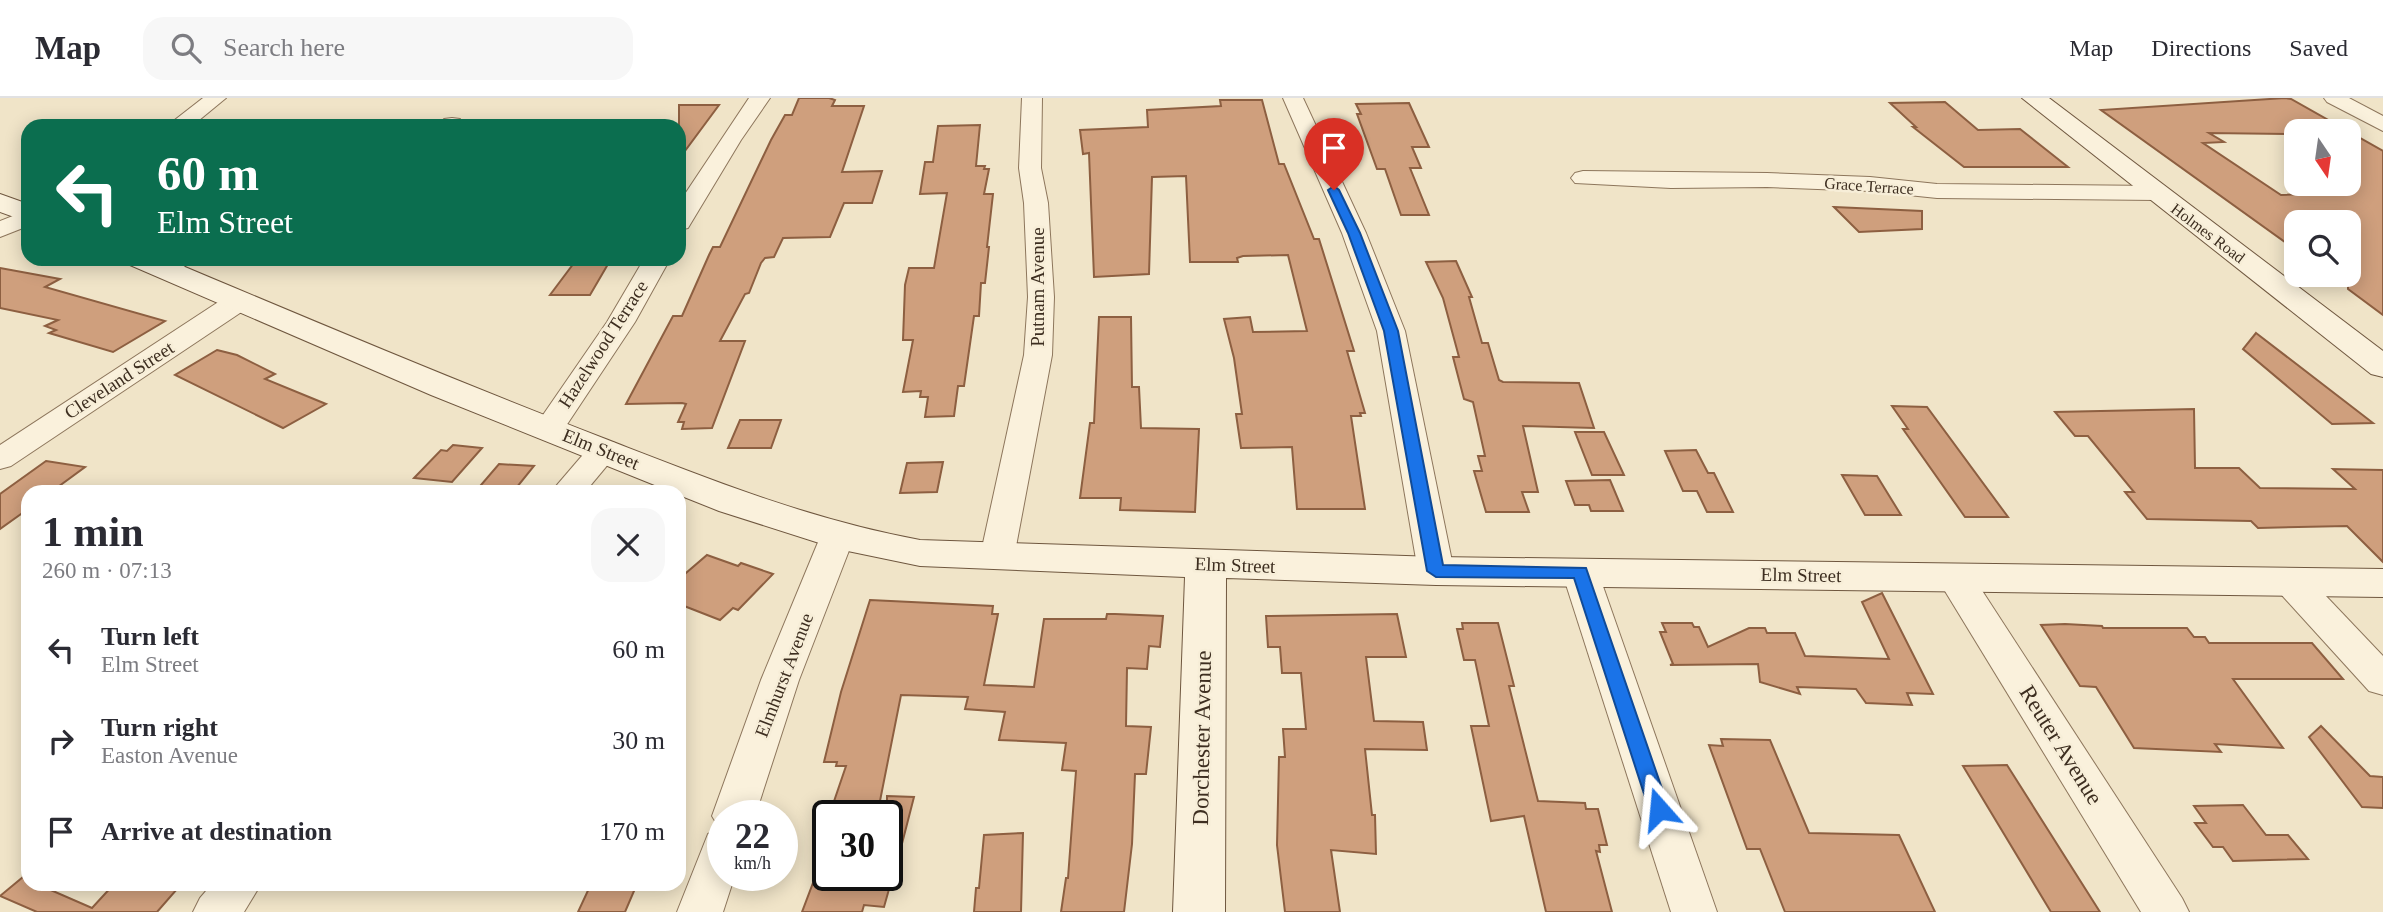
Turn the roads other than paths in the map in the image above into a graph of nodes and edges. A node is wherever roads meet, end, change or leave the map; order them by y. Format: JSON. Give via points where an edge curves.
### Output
{"nodes":[{"id":1,"x":216,"y":98,"type":"edge"},
{"id":2,"x":760,"y":98,"type":"edge"},
{"id":3,"x":1032,"y":98,"type":"edge"},
{"id":4,"x":1293,"y":98,"type":"edge"},
{"id":5,"x":2034,"y":98,"type":"edge"},
{"id":6,"x":2334,"y":98,"type":"edge"},
{"id":7,"x":188,"y":119,"type":"edge"},
{"id":8,"x":2383,"y":125,"type":"edge"},
{"id":9,"x":1583,"y":178,"type":"dead end"},
{"id":10,"x":2156,"y":193,"type":"junction"},
{"id":11,"x":0,"y":202,"type":"edge"},
{"id":12,"x":21,"y":212,"type":"edge"},
{"id":13,"x":686,"y":212,"type":"edge"},
{"id":14,"x":21,"y":219,"type":"edge"},
{"id":15,"x":0,"y":230,"type":"edge"},
{"id":16,"x":168,"y":266,"type":"edge"},
{"id":17,"x":653,"y":266,"type":"edge"},
{"id":18,"x":239,"y":301,"type":"junction"},
{"id":19,"x":2383,"y":367,"type":"edge"},
{"id":20,"x":549,"y":428,"type":"junction"},
{"id":21,"x":604,"y":450,"type":"junction"},
{"id":22,"x":0,"y":459,"type":"edge"},
{"id":23,"x":573,"y":485,"type":"edge"},
{"id":24,"x":838,"y":535,"type":"junction"},
{"id":25,"x":997,"y":557,"type":"junction"},
{"id":26,"x":1206,"y":564,"type":"junction"},
{"id":27,"x":1436,"y":571,"type":"junction"},
{"id":28,"x":1580,"y":572,"type":"junction"},
{"id":29,"x":1955,"y":578,"type":"junction"},
{"id":30,"x":2292,"y":583,"type":"junction"},
{"id":31,"x":2383,"y":583,"type":"edge"},
{"id":32,"x":2383,"y":681,"type":"edge"},
{"id":33,"x":739,"y":800,"type":"edge"},
{"id":34,"x":707,"y":890,"type":"edge"},
{"id":35,"x":233,"y":891,"type":"edge"},
{"id":36,"x":216,"y":912,"type":"edge"},
{"id":37,"x":699,"y":912,"type":"edge"},
{"id":38,"x":1199,"y":912,"type":"edge"},
{"id":39,"x":1694,"y":912,"type":"edge"},
{"id":40,"x":2166,"y":912,"type":"edge"}],
"edges":[{"from":1,"to":7,"type":"street"},
{"from":2,"to":13,"type":"street"},
{"from":3,"to":25,"type":"street","name":"Putnam Avenue","via":[[1030,168],[1041,297],[1038,355]]},
{"from":4,"to":27,"type":"street","via":[[1354,233],[1391,331]]},
{"from":5,"to":10,"type":"street","name":"Holmes Road"},
{"from":6,"to":8,"type":"street"},
{"from":9,"to":10,"type":"street","name":"Grace Terrace"},
{"from":10,"to":19,"type":"street","name":"Holmes Road"},
{"from":11,"to":12,"type":"street"},
{"from":14,"to":15,"type":"street"},
{"from":16,"to":18,"type":"street","name":"Elm Street"},
{"from":17,"to":20,"type":"street","name":"Hazelwood Terrace"},
{"from":18,"to":20,"type":"street","name":"Elm Street"},
{"from":18,"to":22,"type":"street","name":"Cleveland Street"},
{"from":20,"to":21,"type":"street","name":"Elm Street"},
{"from":21,"to":23,"type":"street"},
{"from":21,"to":24,"type":"street","name":"Elm Street","via":[[733,502]]},
{"from":24,"to":25,"type":"street","name":"Elm Street","via":[[920,553]]},
{"from":24,"to":33,"type":"street","name":"Elmhurst Avenue"},
{"from":25,"to":26,"type":"street","name":"Elm Street"},
{"from":26,"to":27,"type":"street","name":"Elm Street"},
{"from":26,"to":38,"type":"street","name":"Dorchester Avenue"},
{"from":27,"to":28,"type":"street","name":"Elm Street"},
{"from":28,"to":29,"type":"street","name":"Elm Street"},
{"from":28,"to":39,"type":"street"},
{"from":29,"to":30,"type":"street","name":"Elm Street"},
{"from":29,"to":40,"type":"street","name":"Reuter Avenue"},
{"from":30,"to":31,"type":"street","name":"Elm Street"},
{"from":30,"to":32,"type":"street"},
{"from":34,"to":37,"type":"street"},
{"from":35,"to":36,"type":"street"}]}
